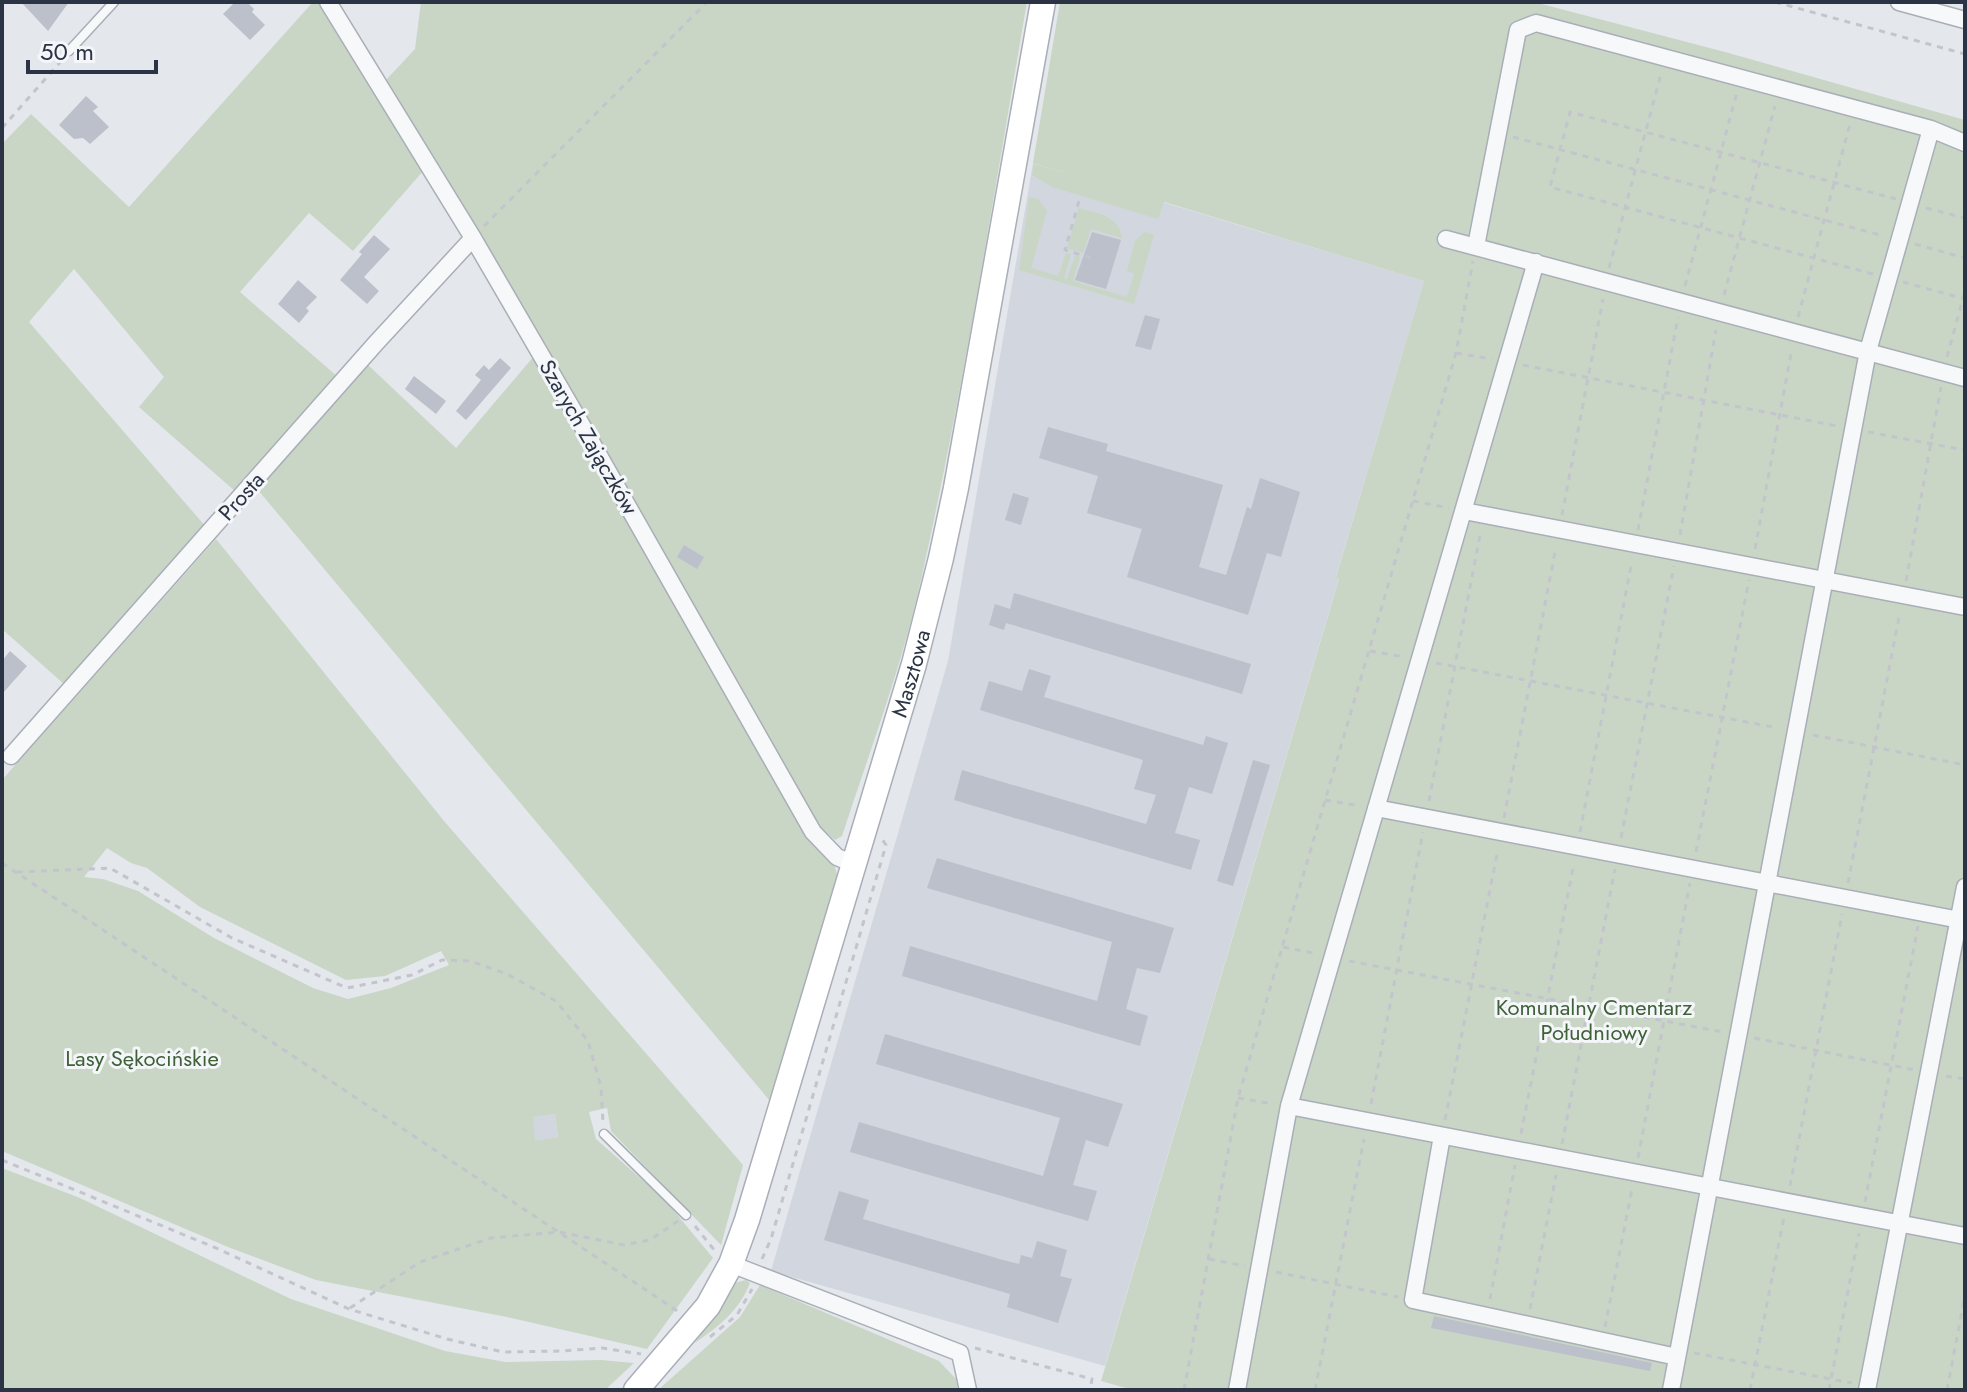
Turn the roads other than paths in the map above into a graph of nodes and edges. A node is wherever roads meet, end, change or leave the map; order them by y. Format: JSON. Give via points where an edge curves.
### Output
{"nodes":[{"id":1,"x":114,"y":2,"type":"edge"},
{"id":2,"x":328,"y":2,"type":"edge"},
{"id":3,"x":1043,"y":2,"type":"edge"},
{"id":4,"x":1899,"y":2,"type":"edge"},
{"id":5,"x":1965,"y":20,"type":"edge"},
{"id":6,"x":69,"y":51,"type":"road end"},
{"id":7,"x":1931,"y":129,"type":"junction"},
{"id":8,"x":1965,"y":143,"type":"edge"},
{"id":9,"x":473,"y":238,"type":"junction"},
{"id":10,"x":1446,"y":239,"type":"dead end"},
{"id":11,"x":1476,"y":246,"type":"junction"},
{"id":12,"x":1536,"y":262,"type":"junction"},
{"id":13,"x":1868,"y":351,"type":"junction"},
{"id":14,"x":1965,"y":378,"type":"edge"},
{"id":15,"x":1464,"y":511,"type":"junction"},
{"id":16,"x":1824,"y":581,"type":"junction"},
{"id":17,"x":1965,"y":607,"type":"edge"},
{"id":18,"x":11,"y":756,"type":"dead end"},
{"id":19,"x":1376,"y":808,"type":"junction"},
{"id":20,"x":854,"y":864,"type":"junction"},
{"id":21,"x":1767,"y":884,"type":"junction"},
{"id":22,"x":1965,"y":887,"type":"edge"},
{"id":23,"x":1962,"y":921,"type":"edge"},
{"id":24,"x":1289,"y":1106,"type":"junction"},
{"id":25,"x":604,"y":1134,"type":"road end"},
{"id":26,"x":1442,"y":1136,"type":"junction"},
{"id":27,"x":1709,"y":1187,"type":"junction"},
{"id":28,"x":686,"y":1215,"type":"road end"},
{"id":29,"x":1900,"y":1223,"type":"junction"},
{"id":30,"x":1965,"y":1236,"type":"edge"},
{"id":31,"x":725,"y":1259,"type":"junction"},
{"id":32,"x":1678,"y":1354,"type":"junction"},
{"id":33,"x":1868,"y":1388,"type":"edge"},
{"id":34,"x":637,"y":1390,"type":"edge"},
{"id":35,"x":968,"y":1390,"type":"edge"},
{"id":36,"x":1237,"y":1390,"type":"edge"},
{"id":37,"x":1671,"y":1390,"type":"edge"}],
"edges":[{"from":1,"to":6,"type":"lane"},
{"from":2,"to":9,"type":"street","name":"Szarych Zajączków"},
{"from":3,"to":20,"type":"street","name":"Masztowa","via":[[941,558]]},
{"from":4,"to":5,"type":"street"},
{"from":7,"to":8,"type":"street"},
{"from":7,"to":11,"type":"street","via":[[1536,23],[1518,30]]},
{"from":7,"to":13,"type":"street"},
{"from":9,"to":18,"type":"street","name":"Prosta"},
{"from":9,"to":20,"type":"street","name":"Szarych Zajączków","via":[[813,832],[837,857]]},
{"from":10,"to":11,"type":"street"},
{"from":11,"to":12,"type":"street"},
{"from":12,"to":13,"type":"street"},
{"from":12,"to":15,"type":"street"},
{"from":13,"to":14,"type":"street"},
{"from":13,"to":16,"type":"street"},
{"from":15,"to":16,"type":"street"},
{"from":15,"to":19,"type":"street"},
{"from":16,"to":17,"type":"street"},
{"from":16,"to":21,"type":"street"},
{"from":19,"to":21,"type":"street"},
{"from":19,"to":24,"type":"street"},
{"from":20,"to":31,"type":"street","name":"Masztowa","via":[[747,1220]]},
{"from":21,"to":23,"type":"street"},
{"from":21,"to":27,"type":"street"},
{"from":22,"to":23,"type":"street"},
{"from":23,"to":29,"type":"street"},
{"from":24,"to":26,"type":"street"},
{"from":24,"to":36,"type":"street"},
{"from":25,"to":28,"type":"lane"},
{"from":26,"to":27,"type":"street"},
{"from":26,"to":32,"type":"street","via":[[1413,1300]]},
{"from":27,"to":29,"type":"street"},
{"from":27,"to":32,"type":"street"},
{"from":29,"to":30,"type":"street"},
{"from":29,"to":33,"type":"street"},
{"from":31,"to":34,"type":"street","name":"Masztowa","via":[[708,1306]]},
{"from":31,"to":35,"type":"street","via":[[960,1353]]},
{"from":32,"to":37,"type":"street"}]}
